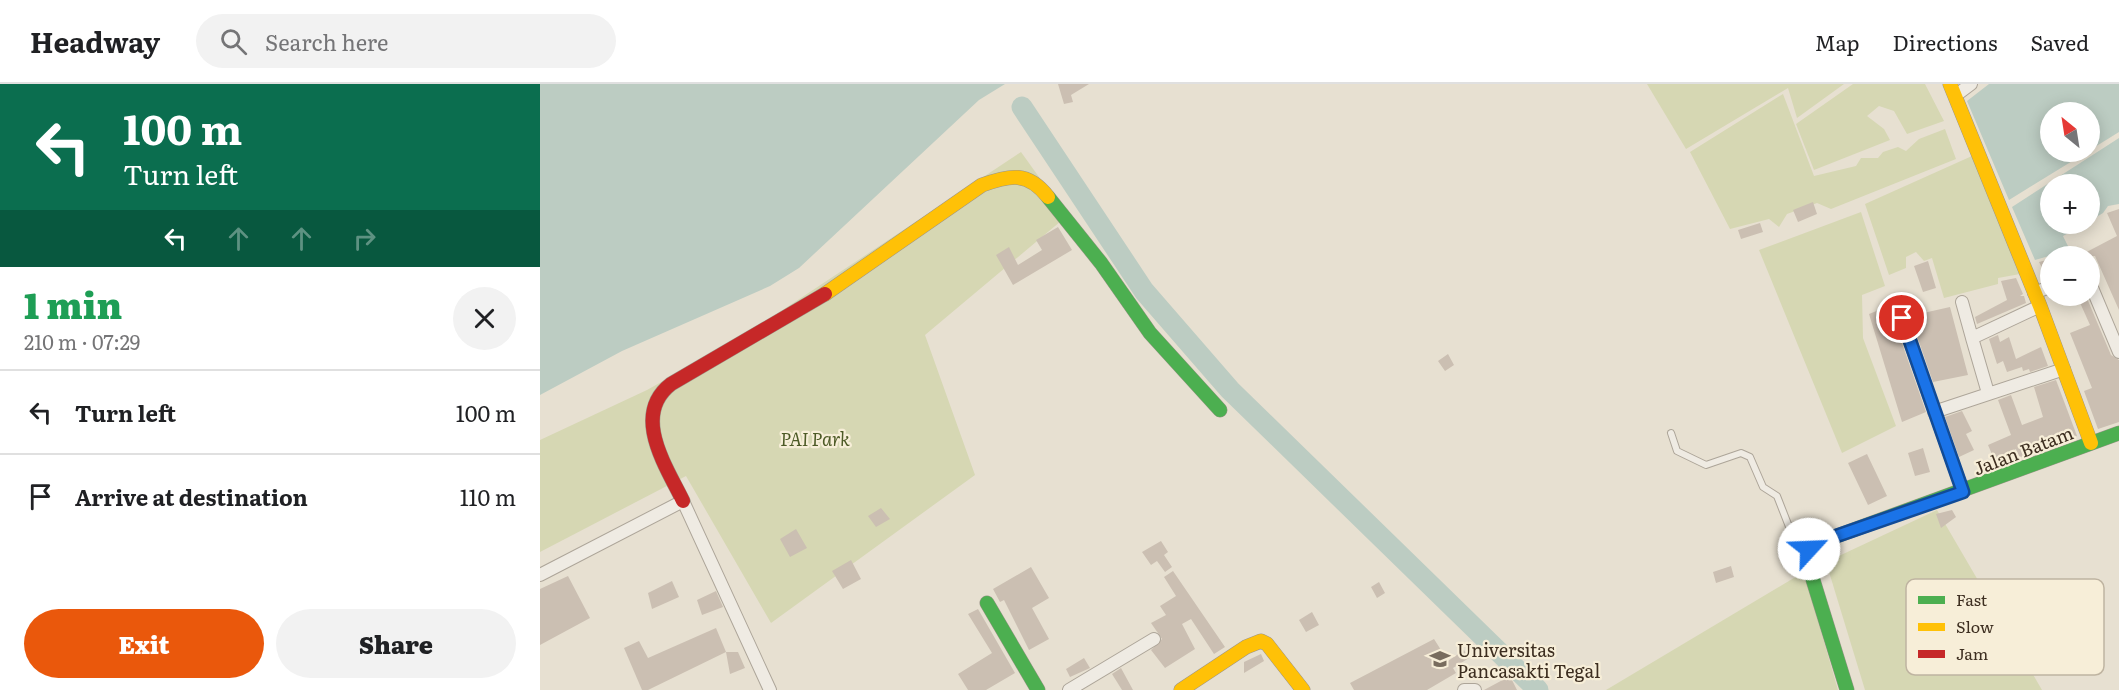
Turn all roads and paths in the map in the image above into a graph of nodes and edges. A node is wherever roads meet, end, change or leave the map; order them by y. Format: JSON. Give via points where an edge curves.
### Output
{"nodes":[{"id":1,"x":1971,"y":84,"type":"edge"},
{"id":2,"x":1952,"y":90,"type":"edge"},
{"id":3,"x":2040,"y":297,"type":"edge"},
{"id":4,"x":2037,"y":300,"type":"junction"},
{"id":5,"x":1896,"y":302,"type":"dead end"},
{"id":6,"x":1962,"y":302,"type":"dead end"},
{"id":7,"x":2100,"y":306,"type":"edge"},
{"id":8,"x":1972,"y":338,"type":"junction"},
{"id":9,"x":2119,"y":352,"type":"edge"},
{"id":10,"x":2064,"y":369,"type":"junction"},
{"id":11,"x":1988,"y":393,"type":"junction"},
{"id":12,"x":1220,"y":410,"type":"dead end"},
{"id":13,"x":1934,"y":412,"type":"junction"},
{"id":14,"x":1671,"y":433,"type":"dead end"},
{"id":15,"x":2119,"y":433,"type":"edge"},
{"id":16,"x":2091,"y":443,"type":"junction"},
{"id":17,"x":1963,"y":492,"type":"junction"},
{"id":18,"x":683,"y":501,"type":"junction"},
{"id":19,"x":1805,"y":554,"type":"junction"},
{"id":20,"x":540,"y":575,"type":"edge"},
{"id":21,"x":987,"y":603,"type":"dead end"},
{"id":22,"x":1154,"y":639,"type":"dead end"},
{"id":23,"x":770,"y":690,"type":"edge"},
{"id":24,"x":1038,"y":690,"type":"edge"},
{"id":25,"x":1069,"y":690,"type":"edge"},
{"id":26,"x":1181,"y":690,"type":"edge"},
{"id":27,"x":1304,"y":690,"type":"edge"},
{"id":28,"x":1464,"y":690,"type":"edge"},
{"id":29,"x":1475,"y":690,"type":"edge"},
{"id":30,"x":1847,"y":690,"type":"edge"}],
"edges":[{"from":1,"to":2,"type":"street"},
{"from":2,"to":4,"type":"street"},
{"from":3,"to":4,"type":"street"},
{"from":4,"to":8,"type":"street"},
{"from":4,"to":10,"type":"street"},
{"from":5,"to":13,"type":"street"},
{"from":6,"to":8,"type":"street"},
{"from":7,"to":9,"type":"street"},
{"from":8,"to":11,"type":"street"},
{"from":10,"to":11,"type":"street"},
{"from":10,"to":16,"type":"street"},
{"from":11,"to":13,"type":"street"},
{"from":12,"to":18,"type":"street","via":[[1150,333],[1046,193],[1032,181],[1006,176],[982,185],[829,292],[671,384],[657,397],[650,414],[652,431]]},
{"from":13,"to":17,"type":"street"},
{"from":14,"to":19,"type":"lane","via":[[1677,450],[1706,465],[1741,453],[1750,456],[1763,487],[1778,496],[1795,542]]},
{"from":15,"to":16,"type":"street","name":"Jalan Batam"},
{"from":16,"to":17,"type":"street","name":"Jalan Batam"},
{"from":17,"to":19,"type":"street","name":"Jalan Batam","via":[[1822,541]]},
{"from":18,"to":20,"type":"street"},
{"from":18,"to":23,"type":"street"},
{"from":19,"to":30,"type":"street"},
{"from":21,"to":24,"type":"street"},
{"from":22,"to":25,"type":"street"},
{"from":26,"to":27,"type":"street","via":[[1261,641]]},
{"from":28,"to":29,"type":"street"}]}
